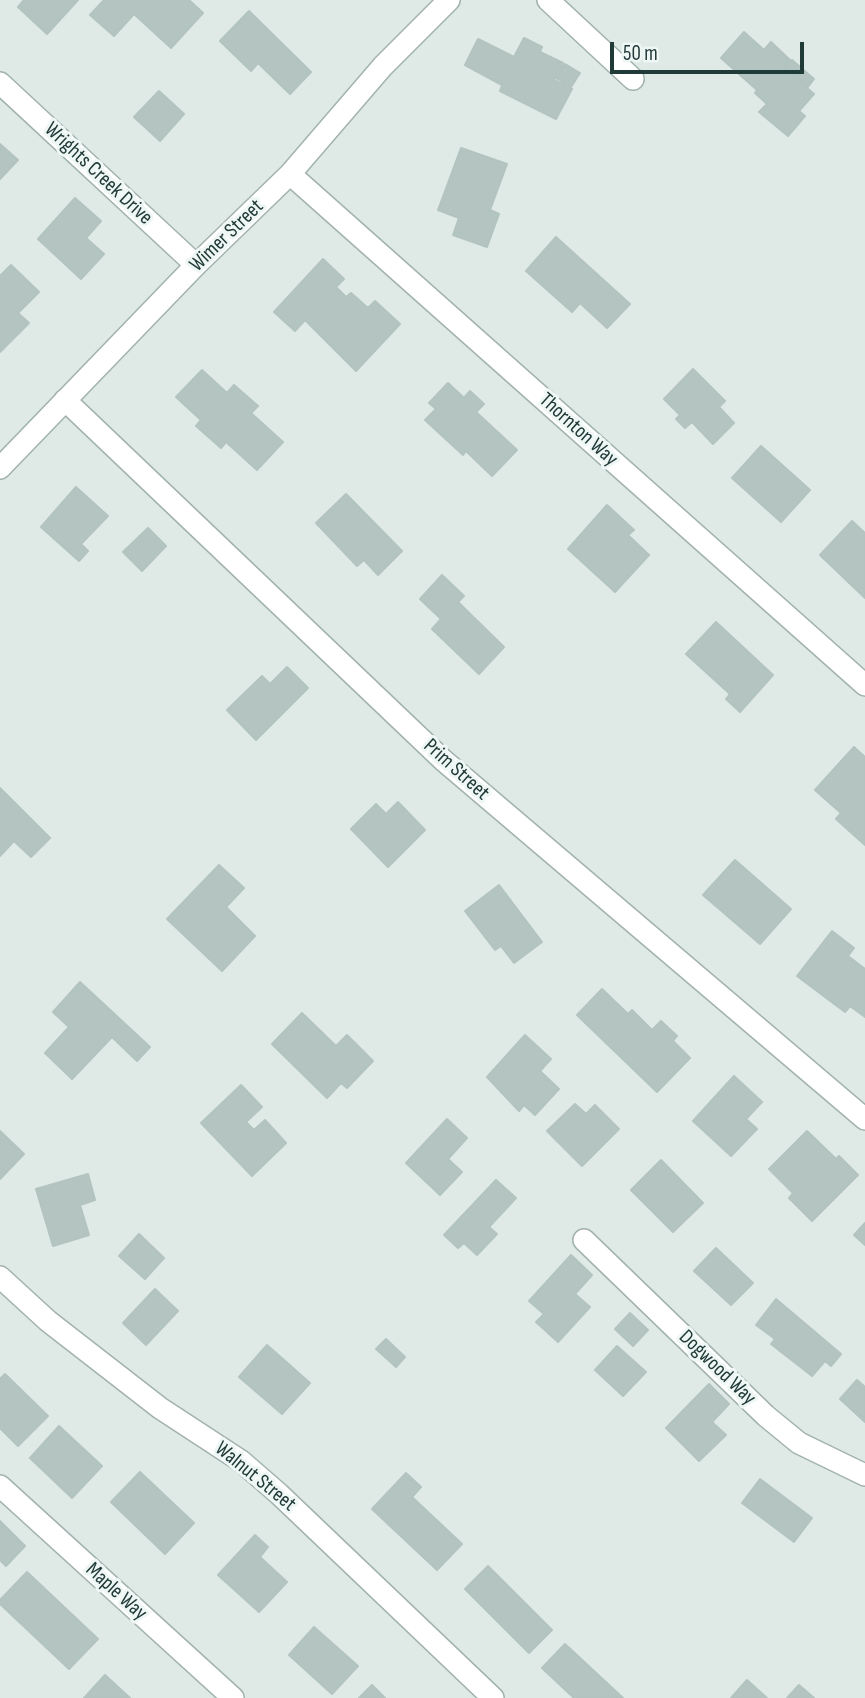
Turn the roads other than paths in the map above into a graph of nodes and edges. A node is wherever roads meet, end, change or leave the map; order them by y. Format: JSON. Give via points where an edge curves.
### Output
{"nodes":[{"id":1,"x":449,"y":0,"type":"edge"},
{"id":2,"x":548,"y":0,"type":"edge"},
{"id":3,"x":633,"y":79,"type":"dead end"},
{"id":4,"x":0,"y":83,"type":"edge"},
{"id":5,"x":290,"y":174,"type":"junction"},
{"id":6,"x":196,"y":265,"type":"junction"},
{"id":7,"x":65,"y":400,"type":"junction"},
{"id":8,"x":0,"y":468,"type":"edge"},
{"id":9,"x":865,"y":685,"type":"edge"},
{"id":10,"x":865,"y":1119,"type":"edge"},
{"id":11,"x":584,"y":1240,"type":"dead end"},
{"id":12,"x":0,"y":1277,"type":"edge"},
{"id":13,"x":865,"y":1475,"type":"edge"},
{"id":14,"x":0,"y":1486,"type":"edge"},
{"id":15,"x":233,"y":1698,"type":"edge"},
{"id":16,"x":493,"y":1698,"type":"edge"}],
"edges":[{"from":1,"to":5,"type":"street","name":"Wimer Street","via":[[383,66]]},
{"from":2,"to":3,"type":"street"},
{"from":4,"to":6,"type":"street","name":"Wrights Creek Drive"},
{"from":5,"to":6,"type":"street","name":"Wimer Street"},
{"from":5,"to":9,"type":"street","name":"Thornton Way"},
{"from":6,"to":7,"type":"street","name":"Wimer Street"},
{"from":7,"to":8,"type":"street","name":"Wimer Street"},
{"from":7,"to":10,"type":"street","name":"Prim Street","via":[[443,760]]},
{"from":11,"to":13,"type":"street","name":"Dogwood Way","via":[[799,1443]]},
{"from":12,"to":16,"type":"street","name":"Walnut Street","via":[[48,1321],[279,1494]]},
{"from":14,"to":15,"type":"street","name":"Maple Way"}]}
